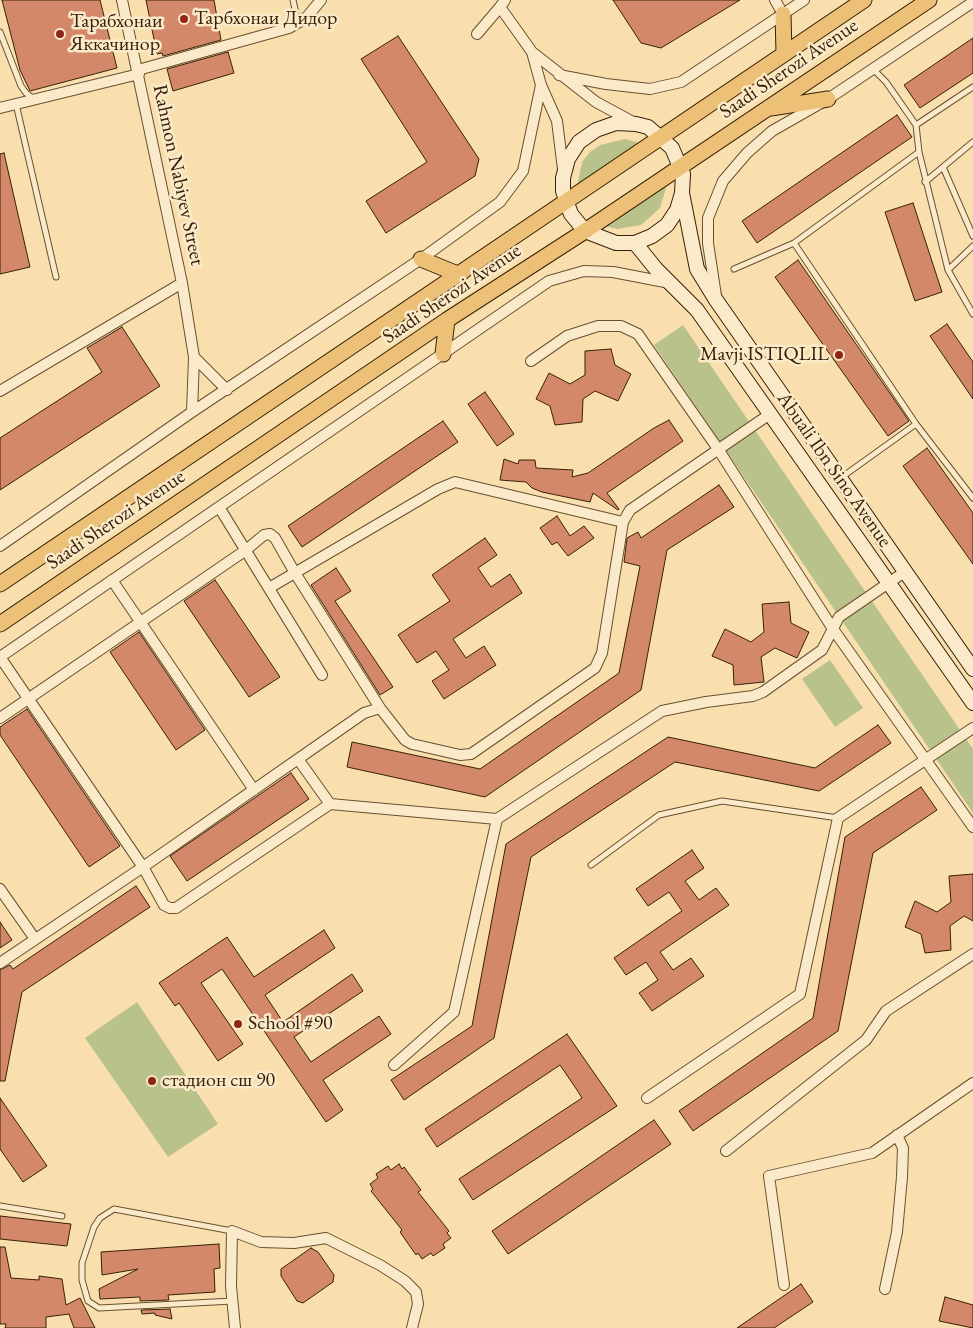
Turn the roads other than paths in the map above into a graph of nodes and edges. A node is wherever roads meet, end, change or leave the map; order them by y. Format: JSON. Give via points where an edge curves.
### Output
{"nodes":[{"id":1,"x":122,"y":0,"type":"edge"},
{"id":2,"x":293,"y":0,"type":"edge"},
{"id":3,"x":322,"y":0,"type":"edge"},
{"id":4,"x":775,"y":0,"type":"edge"},
{"id":5,"x":804,"y":0,"type":"edge"},
{"id":6,"x":864,"y":0,"type":"edge"},
{"id":7,"x":929,"y":0,"type":"edge"},
{"id":8,"x":973,"y":2,"type":"edge"},
{"id":9,"x":502,"y":3,"type":"edge"},
{"id":10,"x":783,"y":14,"type":"junction"},
{"id":11,"x":298,"y":24,"type":"junction"},
{"id":12,"x":0,"y":32,"type":"edge"},
{"id":13,"x":477,"y":34,"type":"dead end"},
{"id":14,"x":532,"y":52,"type":"junction"},
{"id":15,"x":784,"y":53,"type":"junction"},
{"id":16,"x":873,"y":69,"type":"junction"},
{"id":17,"x":138,"y":72,"type":"junction"},
{"id":18,"x":559,"y":75,"type":"junction"},
{"id":19,"x":542,"y":86,"type":"junction"},
{"id":20,"x":973,"y":87,"type":"edge"},
{"id":21,"x":34,"y":99,"type":"junction"},
{"id":22,"x":828,"y":100,"type":"junction"},
{"id":23,"x":16,"y":104,"type":"junction"},
{"id":24,"x":0,"y":108,"type":"edge"},
{"id":25,"x":765,"y":110,"type":"junction"},
{"id":26,"x":636,"y":124,"type":"junction"},
{"id":27,"x":916,"y":125,"type":"junction"},
{"id":28,"x":662,"y":137,"type":"junction"},
{"id":29,"x":973,"y":142,"type":"edge"},
{"id":30,"x":919,"y":152,"type":"junction"},
{"id":31,"x":681,"y":165,"type":"junction"},
{"id":32,"x":943,"y":167,"type":"junction"},
{"id":33,"x":563,"y":178,"type":"junction"},
{"id":34,"x":925,"y":182,"type":"junction"},
{"id":35,"x":682,"y":193,"type":"junction"},
{"id":36,"x":567,"y":203,"type":"junction"},
{"id":37,"x":585,"y":231,"type":"junction"},
{"id":38,"x":973,"y":236,"type":"edge"},
{"id":39,"x":635,"y":243,"type":"junction"},
{"id":40,"x":794,"y":244,"type":"junction"},
{"id":41,"x":973,"y":246,"type":"edge"},
{"id":42,"x":421,"y":259,"type":"junction"},
{"id":43,"x":734,"y":269,"type":"dead end"},
{"id":44,"x":948,"y":270,"type":"junction"},
{"id":45,"x":460,"y":275,"type":"junction"},
{"id":46,"x":56,"y":277,"type":"dead end"},
{"id":47,"x":182,"y":283,"type":"junction"},
{"id":48,"x":670,"y":283,"type":"junction"},
{"id":49,"x":717,"y":302,"type":"junction"},
{"id":50,"x":973,"y":314,"type":"edge"},
{"id":51,"x":447,"y":320,"type":"junction"},
{"id":52,"x":443,"y":354,"type":"junction"},
{"id":53,"x":194,"y":357,"type":"junction"},
{"id":54,"x":531,"y":361,"type":"dead end"},
{"id":55,"x":227,"y":390,"type":"junction"},
{"id":56,"x":0,"y":391,"type":"edge"},
{"id":57,"x":192,"y":412,"type":"junction"},
{"id":58,"x":770,"y":414,"type":"junction"},
{"id":59,"x":916,"y":424,"type":"junction"},
{"id":60,"x":718,"y":449,"type":"junction"},
{"id":61,"x":841,"y":478,"type":"junction"},
{"id":62,"x":973,"y":498,"type":"edge"},
{"id":63,"x":219,"y":507,"type":"junction"},
{"id":64,"x":623,"y":522,"type":"junction"},
{"id":65,"x":0,"y":536,"type":"edge"},
{"id":66,"x":13,"y":537,"type":"junction"},
{"id":67,"x":0,"y":546,"type":"edge"},
{"id":68,"x":246,"y":550,"type":"junction"},
{"id":69,"x":906,"y":572,"type":"junction"},
{"id":70,"x":295,"y":574,"type":"junction"},
{"id":71,"x":112,"y":580,"type":"junction"},
{"id":72,"x":889,"y":583,"type":"junction"},
{"id":73,"x":0,"y":584,"type":"edge"},
{"id":74,"x":269,"y":588,"type":"junction"},
{"id":75,"x":140,"y":621,"type":"junction"},
{"id":76,"x":0,"y":624,"type":"edge"},
{"id":77,"x":833,"y":629,"type":"junction"},
{"id":78,"x":0,"y":657,"type":"edge"},
{"id":79,"x":973,"y":669,"type":"edge"},
{"id":80,"x":322,"y":675,"type":"dead end"},
{"id":81,"x":31,"y":699,"type":"junction"},
{"id":82,"x":973,"y":703,"type":"edge"},
{"id":83,"x":380,"y":708,"type":"junction"},
{"id":84,"x":0,"y":718,"type":"edge"},
{"id":85,"x":973,"y":728,"type":"edge"},
{"id":86,"x":298,"y":759,"type":"junction"},
{"id":87,"x":926,"y":760,"type":"junction"},
{"id":88,"x":254,"y":790,"type":"junction"},
{"id":89,"x":330,"y":804,"type":"junction"},
{"id":90,"x":838,"y":818,"type":"junction"},
{"id":91,"x":497,"y":819,"type":"junction"},
{"id":92,"x":973,"y":827,"type":"edge"},
{"id":93,"x":591,"y":865,"type":"dead end"},
{"id":94,"x":143,"y":867,"type":"junction"},
{"id":95,"x":0,"y":889,"type":"edge"},
{"id":96,"x":35,"y":939,"type":"junction"},
{"id":97,"x":973,"y":954,"type":"edge"},
{"id":98,"x":0,"y":963,"type":"edge"},
{"id":99,"x":394,"y":1065,"type":"dead end"},
{"id":100,"x":973,"y":1083,"type":"edge"},
{"id":101,"x":648,"y":1098,"type":"dead end"},
{"id":102,"x":897,"y":1135,"type":"junction"},
{"id":103,"x":726,"y":1151,"type":"dead end"},
{"id":104,"x":0,"y":1206,"type":"edge"},
{"id":105,"x":62,"y":1216,"type":"dead end"},
{"id":106,"x":232,"y":1231,"type":"junction"},
{"id":107,"x":784,"y":1285,"type":"dead end"},
{"id":108,"x":885,"y":1289,"type":"dead end"},
{"id":109,"x":232,"y":1301,"type":"junction"},
{"id":110,"x":235,"y":1328,"type":"edge"},
{"id":111,"x":412,"y":1328,"type":"edge"}],
"edges":[{"from":1,"to":17,"type":"street","name":"Rahmon Nabiyev Street"},
{"from":2,"to":11,"type":"lane"},
{"from":3,"to":11,"type":"street"},
{"from":4,"to":10,"type":"street"},
{"from":5,"to":10,"type":"street"},
{"from":6,"to":15,"type":"main road","name":"Saadi Sherozi Avenue"},
{"from":7,"to":25,"type":"main road","name":"Saadi Sherozi Avenue"},
{"from":8,"to":16,"type":"street"},
{"from":9,"to":13,"type":"street"},
{"from":9,"to":14,"type":"street"},
{"from":10,"to":15,"type":"main road"},
{"from":10,"to":18,"type":"street","via":[[681,82],[650,89]]},
{"from":11,"to":17,"type":"street"},
{"from":12,"to":21,"type":"lane","via":[[21,86]]},
{"from":14,"to":18,"type":"street"},
{"from":14,"to":19,"type":"street"},
{"from":15,"to":28,"type":"main road","name":"Saadi Sherozi Avenue"},
{"from":16,"to":22,"type":"street"},
{"from":16,"to":27,"type":"lane"},
{"from":17,"to":21,"type":"street"},
{"from":17,"to":47,"type":"street","name":"Rahmon Nabiyev Street"},
{"from":18,"to":26,"type":"street","via":[[596,102]]},
{"from":19,"to":33,"type":"street","via":[[557,121]]},
{"from":19,"to":42,"type":"street","via":[[523,171],[500,202]]},
{"from":20,"to":27,"type":"lane"},
{"from":21,"to":23,"type":"street"},
{"from":22,"to":25,"type":"main road"},
{"from":22,"to":49,"type":"street","via":[[772,131],[723,181],[708,218],[707,231]]},
{"from":23,"to":24,"type":"street"},
{"from":23,"to":46,"type":"lane"},
{"from":25,"to":31,"type":"main road","name":"Saadi Sherozi Avenue"},
{"from":26,"to":28,"type":"main road"},
{"from":26,"to":33,"type":"main road","via":[[616,123],[585,138],[568,159]]},
{"from":27,"to":30,"type":"lane"},
{"from":28,"to":31,"type":"main road"},
{"from":28,"to":36,"type":"main road","name":"Saadi Sherozi Avenue"},
{"from":29,"to":32,"type":"lane"},
{"from":30,"to":34,"type":"lane"},
{"from":30,"to":40,"type":"lane"},
{"from":31,"to":35,"type":"main road"},
{"from":31,"to":37,"type":"main road","name":"Saadi Sherozi Avenue"},
{"from":32,"to":34,"type":"lane"},
{"from":32,"to":38,"type":"lane"},
{"from":33,"to":36,"type":"main road"},
{"from":34,"to":44,"type":"lane"},
{"from":35,"to":39,"type":"main road","via":[[677,210],[667,225]]},
{"from":35,"to":49,"type":"main road","name":"Abuali Ibn Sino Avenue","via":[[697,269]]},
{"from":36,"to":37,"type":"main road","via":[[571,214]]},
{"from":36,"to":45,"type":"main road","name":"Saadi Sherozi Avenue"},
{"from":37,"to":39,"type":"main road","via":[[616,243]]},
{"from":37,"to":51,"type":"main road","name":"Saadi Sherozi Avenue"},
{"from":39,"to":48,"type":"main road","name":"Abuali Ibn Sino Avenue"},
{"from":40,"to":43,"type":"lane"},
{"from":40,"to":59,"type":"lane"},
{"from":41,"to":44,"type":"lane"},
{"from":42,"to":45,"type":"main road"},
{"from":42,"to":55,"type":"street"},
{"from":44,"to":50,"type":"lane"},
{"from":45,"to":73,"type":"main road","name":"Saadi Sherozi Avenue"},
{"from":47,"to":53,"type":"street","name":"Rahmon Nabiyev Street"},
{"from":47,"to":56,"type":"street"},
{"from":48,"to":52,"type":"street","via":[[584,270],[549,281]]},
{"from":48,"to":58,"type":"main road","name":"Abuali Ibn Sino Avenue","via":[[697,310]]},
{"from":49,"to":61,"type":"main road","name":"Abuali Ibn Sino Avenue"},
{"from":51,"to":52,"type":"main road"},
{"from":51,"to":76,"type":"main road","name":"Saadi Sherozi Avenue"},
{"from":52,"to":63,"type":"street"},
{"from":53,"to":55,"type":"street"},
{"from":53,"to":57,"type":"street","name":"Rahmon Nabiyev Street"},
{"from":54,"to":60,"type":"street","via":[[568,336],[598,326],[621,326],[638,334]]},
{"from":55,"to":57,"type":"street"},
{"from":57,"to":66,"type":"street"},
{"from":58,"to":60,"type":"street"},
{"from":58,"to":72,"type":"main road","name":"Abuali Ibn Sino Avenue"},
{"from":59,"to":61,"type":"lane"},
{"from":59,"to":62,"type":"lane"},
{"from":60,"to":64,"type":"street","via":[[640,502]]},
{"from":60,"to":77,"type":"street"},
{"from":61,"to":69,"type":"main road","name":"Abuali Ibn Sino Avenue"},
{"from":63,"to":68,"type":"street"},
{"from":63,"to":71,"type":"street"},
{"from":64,"to":70,"type":"street","via":[[455,482]]},
{"from":64,"to":83,"type":"street","via":[[602,653],[595,668],[471,754],[460,755],[412,744],[405,740]]},
{"from":65,"to":66,"type":"street"},
{"from":66,"to":67,"type":"street"},
{"from":68,"to":70,"type":"street","via":[[270,534]]},
{"from":68,"to":74,"type":"street"},
{"from":68,"to":75,"type":"street"},
{"from":69,"to":72,"type":"street"},
{"from":69,"to":79,"type":"main road","name":"Abuali Ibn Sino Avenue"},
{"from":70,"to":74,"type":"street"},
{"from":70,"to":83,"type":"street"},
{"from":71,"to":75,"type":"street"},
{"from":71,"to":78,"type":"street"},
{"from":72,"to":77,"type":"street","via":[[840,617]]},
{"from":72,"to":82,"type":"main road","name":"Abuali Ibn Sino Avenue"},
{"from":74,"to":80,"type":"street"},
{"from":75,"to":81,"type":"street"},
{"from":75,"to":88,"type":"street"},
{"from":77,"to":87,"type":"street"},
{"from":77,"to":91,"type":"street","via":[[822,650],[763,692],[662,711]]},
{"from":78,"to":81,"type":"street"},
{"from":81,"to":84,"type":"street"},
{"from":81,"to":94,"type":"street"},
{"from":83,"to":86,"type":"street","via":[[364,713]]},
{"from":85,"to":87,"type":"street"},
{"from":86,"to":88,"type":"street"},
{"from":86,"to":89,"type":"street"},
{"from":87,"to":90,"type":"street"},
{"from":87,"to":92,"type":"street"},
{"from":88,"to":94,"type":"street"},
{"from":89,"to":91,"type":"street"},
{"from":89,"to":94,"type":"street","via":[[176,908],[164,905]]},
{"from":90,"to":93,"type":"lane","via":[[722,801],[659,815]]},
{"from":90,"to":101,"type":"street","via":[[800,994]]},
{"from":91,"to":99,"type":"street","via":[[454,1012]]},
{"from":94,"to":96,"type":"street"},
{"from":95,"to":96,"type":"street"},
{"from":96,"to":98,"type":"street"},
{"from":97,"to":103,"type":"street","via":[[886,1011],[866,1040]]},
{"from":100,"to":102,"type":"street"},
{"from":102,"to":107,"type":"street","via":[[872,1153],[769,1176]]},
{"from":102,"to":108,"type":"street","via":[[903,1148],[902,1177],[897,1232]]},
{"from":104,"to":105,"type":"lane"},
{"from":106,"to":109,"type":"street"},
{"from":106,"to":109,"type":"lane","via":[[114,1209],[100,1218],[94,1227],[82,1263],[82,1280],[88,1301],[99,1308]]},
{"from":106,"to":111,"type":"street","via":[[261,1242],[294,1243],[326,1238],[380,1265],[416,1292],[418,1304]]},
{"from":109,"to":110,"type":"street"}]}
